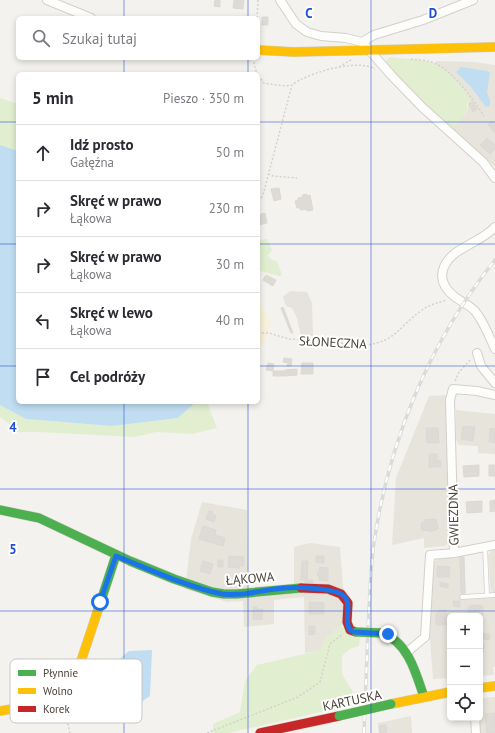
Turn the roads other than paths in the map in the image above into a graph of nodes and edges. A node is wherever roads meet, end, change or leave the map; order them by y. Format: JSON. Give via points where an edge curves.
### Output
{"nodes":[{"id":1,"x":47,"y":0,"type":"edge"},
{"id":2,"x":280,"y":0,"type":"edge"},
{"id":3,"x":473,"y":0,"type":"edge"},
{"id":4,"x":86,"y":16,"type":"edge"},
{"id":5,"x":362,"y":42,"type":"junction"},
{"id":6,"x":495,"y":47,"type":"edge"},
{"id":7,"x":260,"y":50,"type":"edge"},
{"id":8,"x":369,"y":50,"type":"junction"},
{"id":9,"x":495,"y":178,"type":"edge"},
{"id":10,"x":495,"y":227,"type":"edge"},
{"id":11,"x":495,"y":349,"type":"edge"},
{"id":12,"x":477,"y":353,"type":"road end"},
{"id":13,"x":495,"y":383,"type":"edge"},
{"id":14,"x":495,"y":395,"type":"edge"},
{"id":15,"x":0,"y":510,"type":"edge"},
{"id":16,"x":495,"y":545,"type":"edge"},
{"id":17,"x":485,"y":546,"type":"junction"},
{"id":18,"x":454,"y":553,"type":"junction"},
{"id":19,"x":116,"y":556,"type":"junction"},
{"id":20,"x":495,"y":594,"type":"edge"},
{"id":21,"x":487,"y":595,"type":"junction"},
{"id":22,"x":462,"y":597,"type":"dead end"},
{"id":23,"x":406,"y":653,"type":"junction"},
{"id":24,"x":82,"y":659,"type":"edge"},
{"id":25,"x":495,"y":686,"type":"edge"},
{"id":26,"x":483,"y":688,"type":"edge"},
{"id":27,"x":447,"y":693,"type":"edge"},
{"id":28,"x":424,"y":697,"type":"junction"},
{"id":29,"x":10,"y":709,"type":"edge"},
{"id":30,"x":0,"y":711,"type":"edge"},
{"id":31,"x":475,"y":721,"type":"edge"},
{"id":32,"x":260,"y":733,"type":"edge"},
{"id":33,"x":476,"y":733,"type":"edge"}],
"edges":[{"from":1,"to":4,"type":"street"},
{"from":2,"to":5,"type":"street","via":[[296,24],[307,32]]},
{"from":3,"to":5,"type":"street","via":[[423,20],[374,35]]},
{"from":5,"to":8,"type":"street"},
{"from":6,"to":8,"type":"street"},
{"from":7,"to":8,"type":"street"},
{"from":8,"to":9,"type":"street","via":[[422,107],[483,162]]},
{"from":10,"to":11,"type":"street","via":[[489,234],[455,254],[443,267],[442,273],[446,288],[479,316]]},
{"from":12,"to":13,"type":"street","via":[[481,366]]},
{"from":14,"to":18,"type":"street","name":"GWIEZDNA","via":[[453,389],[450,400]]},
{"from":15,"to":19,"type":"street","name":"ŁĄKOWA","via":[[38,518]]},
{"from":16,"to":17,"type":"street"},
{"from":17,"to":18,"type":"street"},
{"from":17,"to":21,"type":"lane"},
{"from":18,"to":23,"type":"street","name":"GWIEZDNA","via":[[430,555],[425,638]]},
{"from":19,"to":23,"type":"street","name":"ŁĄKOWA","bridge":true,"via":[[223,594],[286,588],[333,590],[347,599],[347,622],[352,630],[394,637]]},
{"from":19,"to":24,"type":"street"},
{"from":20,"to":21,"type":"lane"},
{"from":21,"to":22,"type":"lane"},
{"from":23,"to":28,"type":"street"},
{"from":25,"to":26,"type":"street"},
{"from":27,"to":28,"type":"street","name":"KARTUSKA"},
{"from":28,"to":32,"type":"street","name":"KARTUSKA","bridge":true},
{"from":29,"to":30,"type":"street"},
{"from":31,"to":33,"type":"street"}]}
